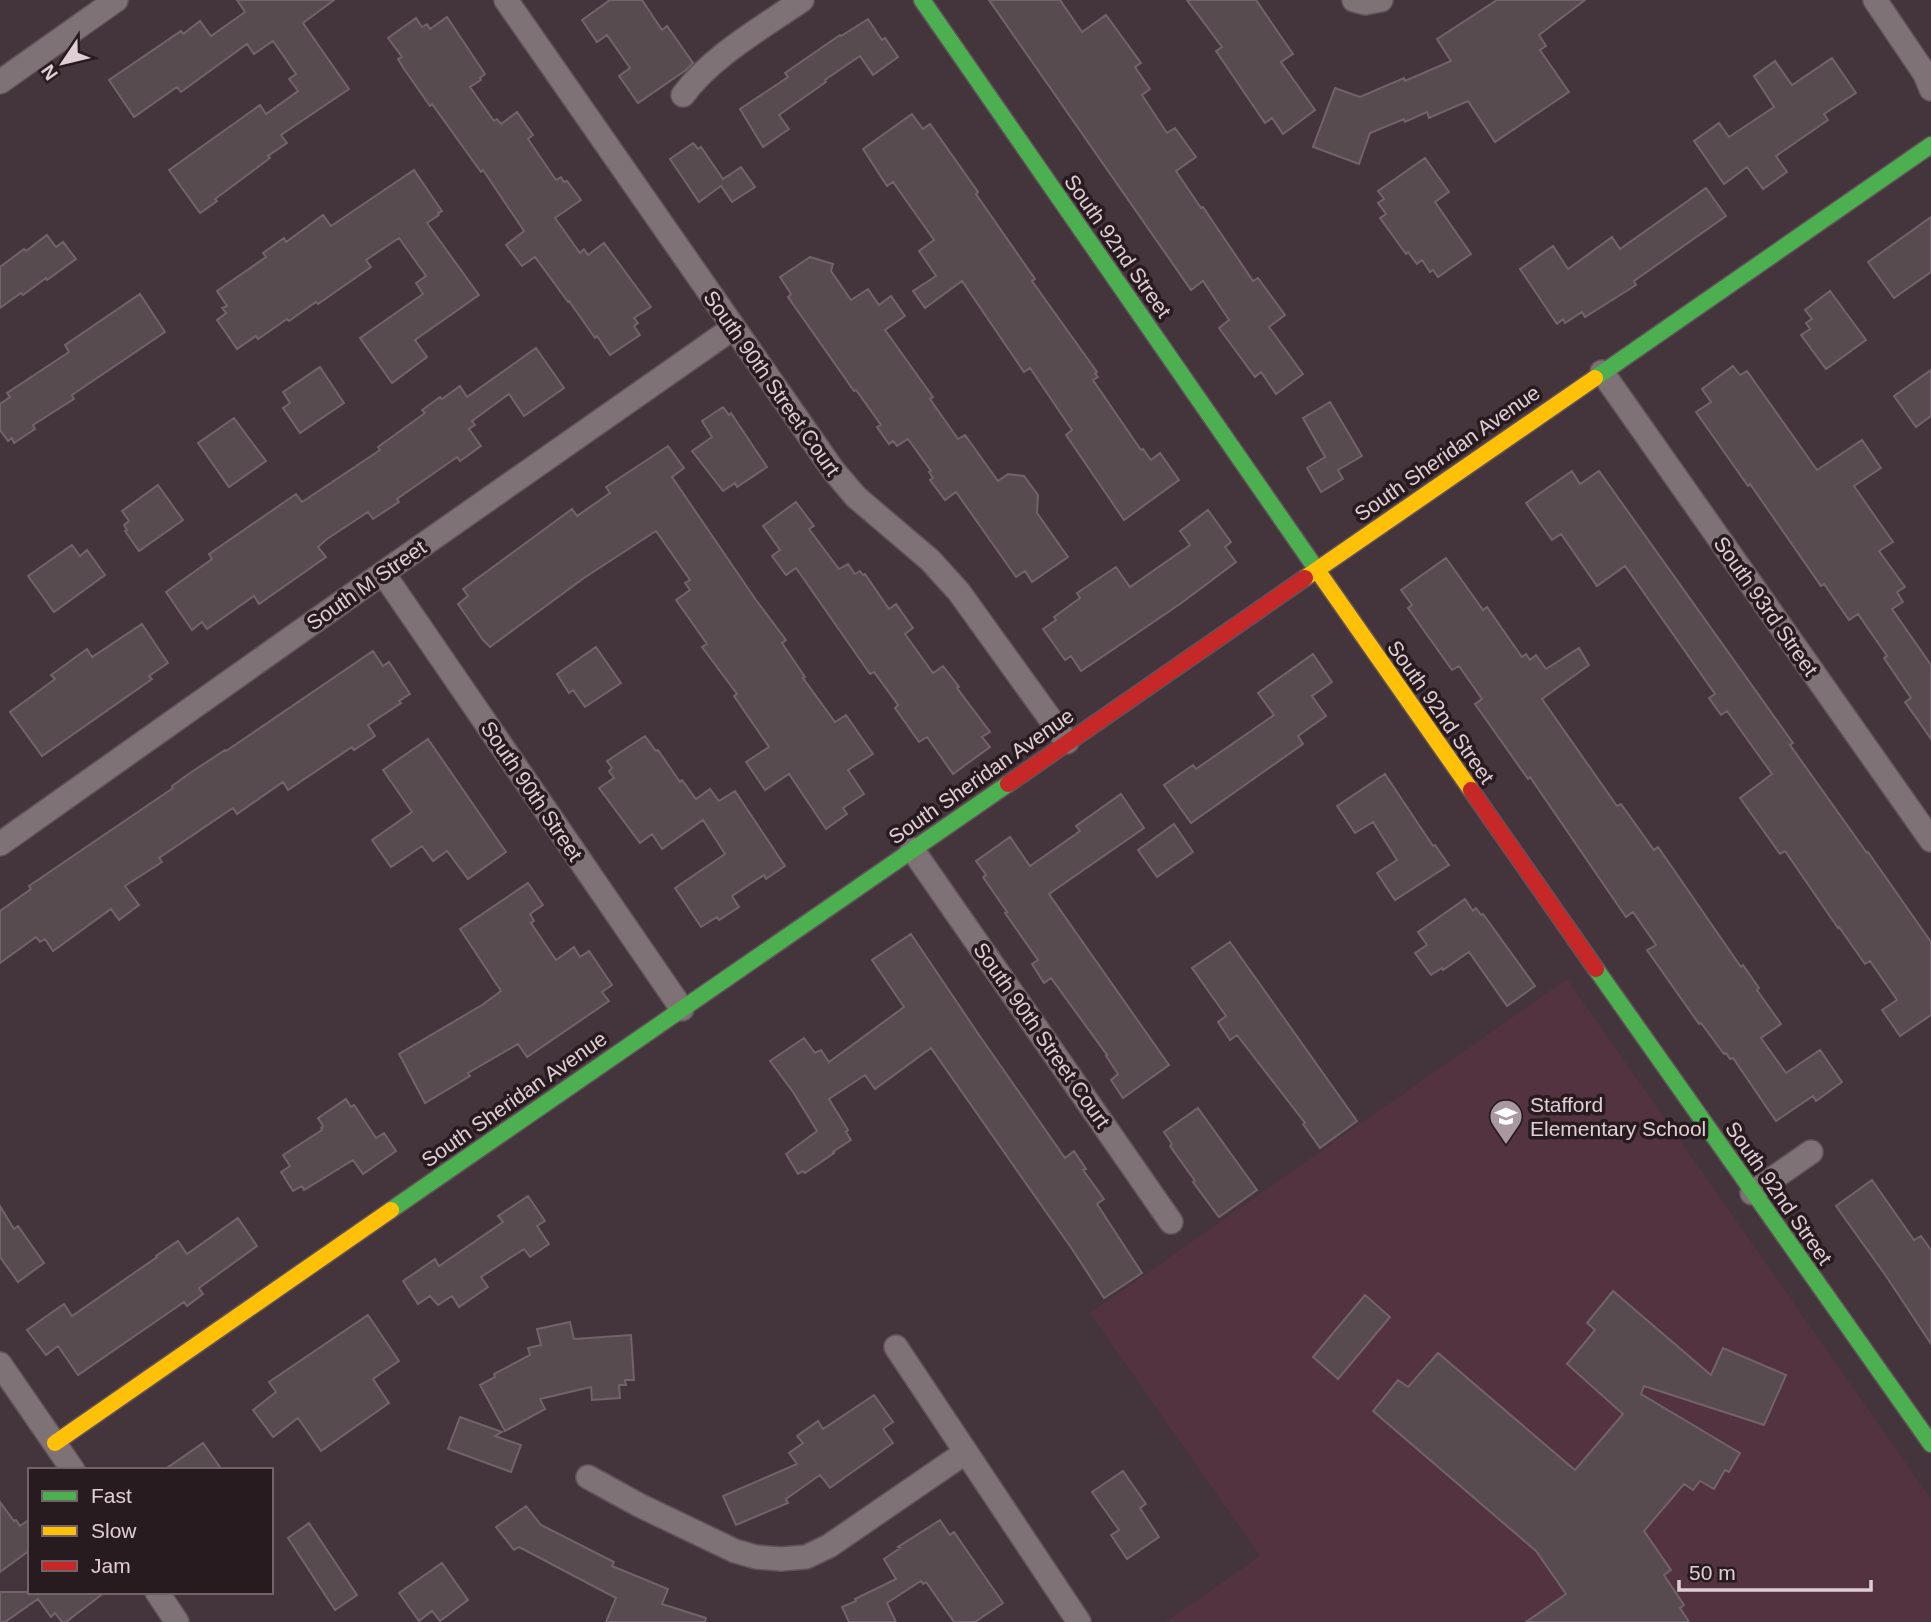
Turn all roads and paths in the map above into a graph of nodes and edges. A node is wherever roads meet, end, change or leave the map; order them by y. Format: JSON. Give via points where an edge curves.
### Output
{"nodes":[{"id":1,"x":116,"y":0,"type":"edge"},
{"id":2,"x":506,"y":0,"type":"edge"},
{"id":3,"x":802,"y":0,"type":"edge"},
{"id":4,"x":922,"y":0,"type":"edge"},
{"id":5,"x":1875,"y":0,"type":"edge"},
{"id":6,"x":0,"y":82,"type":"edge"},
{"id":7,"x":1931,"y":89,"type":"edge"},
{"id":8,"x":683,"y":95,"type":"dead end"},
{"id":9,"x":1931,"y":145,"type":"edge"},
{"id":10,"x":733,"y":328,"type":"junction"},
{"id":11,"x":1602,"y":372,"type":"junction"},
{"id":12,"x":1316,"y":569,"type":"junction"},
{"id":13,"x":383,"y":573,"type":"junction"},
{"id":14,"x":1067,"y":742,"type":"junction"},
{"id":15,"x":1931,"y":840,"type":"edge"},
{"id":16,"x":0,"y":844,"type":"edge"},
{"id":17,"x":912,"y":849,"type":"junction"},
{"id":18,"x":682,"y":1009,"type":"junction"},
{"id":19,"x":1811,"y":1152,"type":"dead end"},
{"id":20,"x":1752,"y":1192,"type":"junction"},
{"id":21,"x":1171,"y":1222,"type":"dead end"},
{"id":22,"x":896,"y":1347,"type":"dead end"},
{"id":23,"x":0,"y":1364,"type":"edge"},
{"id":24,"x":55,"y":1443,"type":"junction"},
{"id":25,"x":1931,"y":1444,"type":"edge"},
{"id":26,"x":966,"y":1452,"type":"junction"},
{"id":27,"x":72,"y":1468,"type":"edge"},
{"id":28,"x":588,"y":1477,"type":"dead end"},
{"id":29,"x":158,"y":1594,"type":"edge"},
{"id":30,"x":177,"y":1622,"type":"edge"},
{"id":31,"x":1079,"y":1622,"type":"edge"}],
"edges":[{"from":1,"to":6,"type":"street"},
{"from":2,"to":10,"type":"street","name":"South 90th Street Court"},
{"from":3,"to":8,"type":"street","via":[[732,49]]},
{"from":4,"to":12,"type":"street","name":"South 92nd Street"},
{"from":5,"to":7,"type":"street"},
{"from":9,"to":11,"type":"street","name":"South Sheridan Avenue"},
{"from":10,"to":13,"type":"street","name":"South M Street"},
{"from":10,"to":14,"type":"street","name":"South 90th Street Court","via":[[832,470],[959,592]]},
{"from":11,"to":12,"type":"street","name":"South Sheridan Avenue"},
{"from":11,"to":15,"type":"street","name":"South 93rd Street"},
{"from":12,"to":14,"type":"street","name":"South Sheridan Avenue"},
{"from":12,"to":20,"type":"street","name":"South 92nd Street"},
{"from":13,"to":16,"type":"street","name":"South M Street"},
{"from":13,"to":18,"type":"street","name":"South 90th Street"},
{"from":14,"to":17,"type":"street","name":"South Sheridan Avenue"},
{"from":17,"to":18,"type":"street","name":"South Sheridan Avenue"},
{"from":17,"to":21,"type":"street","name":"South 90th Street Court"},
{"from":18,"to":24,"type":"street","name":"South Sheridan Avenue"},
{"from":19,"to":20,"type":"street"},
{"from":20,"to":25,"type":"street","name":"South 92nd Street"},
{"from":22,"to":26,"type":"street"},
{"from":23,"to":24,"type":"street"},
{"from":24,"to":27,"type":"street"},
{"from":26,"to":28,"type":"street","via":[[829,1546],[806,1557],[781,1559],[735,1551]]},
{"from":26,"to":31,"type":"street"},
{"from":29,"to":30,"type":"street"}]}
